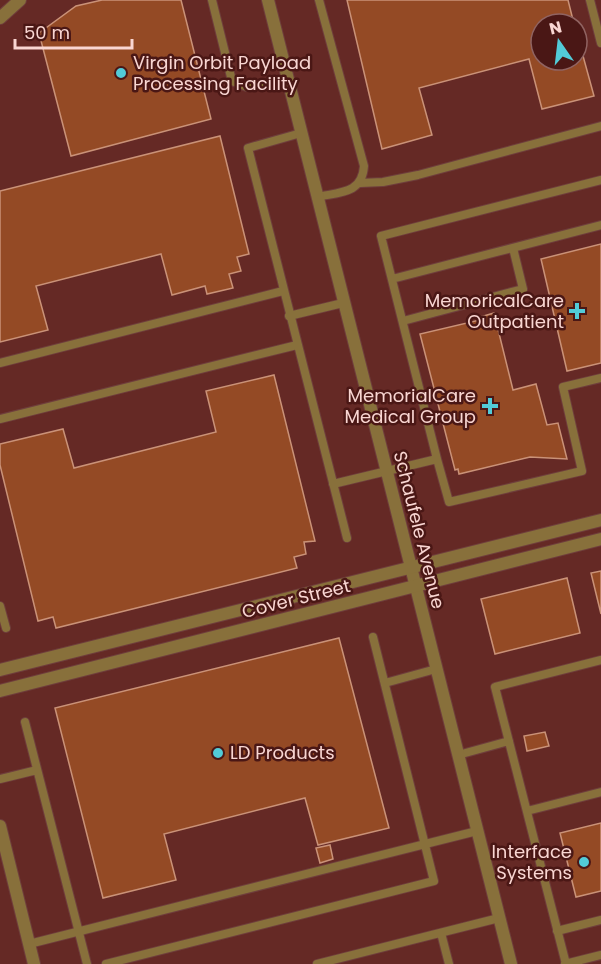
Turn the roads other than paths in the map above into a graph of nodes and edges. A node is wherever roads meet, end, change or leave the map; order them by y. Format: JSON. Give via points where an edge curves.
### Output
{"nodes":[{"id":1,"x":20,"y":0,"type":"edge"},
{"id":2,"x":212,"y":0,"type":"edge"},
{"id":3,"x":268,"y":0,"type":"edge"},
{"id":4,"x":319,"y":0,"type":"edge"},
{"id":5,"x":590,"y":0,"type":"edge"},
{"id":6,"x":597,"y":14,"type":"edge"},
{"id":7,"x":0,"y":18,"type":"edge"},
{"id":8,"x":601,"y":43,"type":"edge"},
{"id":9,"x":287,"y":80,"type":"junction"},
{"id":10,"x":601,"y":126,"type":"edge"},
{"id":11,"x":301,"y":133,"type":"junction"},
{"id":12,"x":601,"y":180,"type":"edge"},
{"id":13,"x":360,"y":183,"type":"junction"},
{"id":14,"x":317,"y":197,"type":"junction"},
{"id":15,"x":601,"y":225,"type":"edge"},
{"id":16,"x":513,"y":248,"type":"junction"},
{"id":17,"x":392,"y":279,"type":"junction"},
{"id":18,"x":283,"y":291,"type":"junction"},
{"id":19,"x":343,"y":303,"type":"junction"},
{"id":20,"x":289,"y":316,"type":"junction"},
{"id":21,"x":403,"y":321,"type":"junction"},
{"id":22,"x":297,"y":345,"type":"junction"},
{"id":23,"x":0,"y":363,"type":"edge"},
{"id":24,"x":601,"y":378,"type":"edge"},
{"id":25,"x":0,"y":419,"type":"edge"},
{"id":26,"x":438,"y":459,"type":"junction"},
{"id":27,"x":386,"y":473,"type":"junction"},
{"id":28,"x":333,"y":484,"type":"junction"},
{"id":29,"x":601,"y":520,"type":"edge"},
{"id":30,"x":347,"y":538,"type":"dead end"},
{"id":31,"x":601,"y":539,"type":"edge"},
{"id":32,"x":410,"y":568,"type":"junction"},
{"id":33,"x":415,"y":588,"type":"junction"},
{"id":34,"x":0,"y":606,"type":"edge"},
{"id":35,"x":6,"y":628,"type":"dead end"},
{"id":36,"x":373,"y":637,"type":"dead end"},
{"id":37,"x":601,"y":660,"type":"edge"},
{"id":38,"x":436,"y":669,"type":"junction"},
{"id":39,"x":0,"y":670,"type":"edge"},
{"id":40,"x":385,"y":683,"type":"junction"},
{"id":41,"x":0,"y":691,"type":"edge"},
{"id":42,"x":25,"y":722,"type":"dead end"},
{"id":43,"x":509,"y":741,"type":"junction"},
{"id":44,"x":458,"y":755,"type":"junction"},
{"id":45,"x":37,"y":770,"type":"junction"},
{"id":46,"x":0,"y":779,"type":"edge"},
{"id":47,"x":601,"y":792,"type":"edge"},
{"id":48,"x":527,"y":811,"type":"junction"},
{"id":49,"x":0,"y":826,"type":"edge"},
{"id":50,"x":477,"y":831,"type":"junction"},
{"id":51,"x":426,"y":844,"type":"junction"},
{"id":52,"x":499,"y":918,"type":"junction"},
{"id":53,"x":601,"y":920,"type":"edge"},
{"id":54,"x":557,"y":931,"type":"junction"},
{"id":55,"x":78,"y":932,"type":"junction"},
{"id":56,"x":441,"y":933,"type":"junction"},
{"id":57,"x":29,"y":944,"type":"junction"},
{"id":58,"x":601,"y":955,"type":"edge"},
{"id":59,"x":34,"y":964,"type":"edge"},
{"id":60,"x":87,"y":964,"type":"edge"},
{"id":61,"x":106,"y":964,"type":"edge"},
{"id":62,"x":317,"y":964,"type":"edge"},
{"id":63,"x":449,"y":964,"type":"edge"},
{"id":64,"x":511,"y":964,"type":"edge"},
{"id":65,"x":566,"y":964,"type":"edge"}],
"edges":[{"from":1,"to":7,"type":"street"},
{"from":2,"to":9,"type":"lane","via":[[232,81],[247,87]]},
{"from":3,"to":9,"type":"street","name":"Schaufele Avenue"},
{"from":4,"to":13,"type":"lane","via":[[364,166]]},
{"from":5,"to":6,"type":"lane"},
{"from":6,"to":8,"type":"lane"},
{"from":9,"to":11,"type":"street","name":"Schaufele Avenue"},
{"from":10,"to":13,"type":"lane","via":[[418,175]]},
{"from":11,"to":14,"type":"street","name":"Schaufele Avenue"},
{"from":11,"to":18,"type":"lane","via":[[248,148]]},
{"from":12,"to":17,"type":"lane","via":[[381,236]]},
{"from":13,"to":14,"type":"lane","via":[[355,188]]},
{"from":14,"to":19,"type":"street","name":"Schaufele Avenue"},
{"from":15,"to":16,"type":"lane"},
{"from":16,"to":17,"type":"lane"},
{"from":16,"to":21,"type":"lane","via":[[523,289]]},
{"from":17,"to":21,"type":"lane"},
{"from":18,"to":20,"type":"lane"},
{"from":18,"to":23,"type":"lane"},
{"from":19,"to":20,"type":"lane"},
{"from":19,"to":27,"type":"street","name":"Schaufele Avenue"},
{"from":20,"to":22,"type":"lane"},
{"from":21,"to":26,"type":"lane"},
{"from":22,"to":25,"type":"lane"},
{"from":22,"to":28,"type":"lane"},
{"from":24,"to":26,"type":"lane","via":[[562,387],[582,471],[449,502]]},
{"from":26,"to":27,"type":"lane"},
{"from":27,"to":28,"type":"lane"},
{"from":27,"to":32,"type":"street","name":"Schaufele Avenue"},
{"from":28,"to":30,"type":"lane"},
{"from":29,"to":32,"type":"street","name":"Cover Street"},
{"from":31,"to":33,"type":"street","name":"Cover Street"},
{"from":32,"to":33,"type":"street","name":"Schaufele Avenue"},
{"from":32,"to":39,"type":"street","name":"Cover Street"},
{"from":33,"to":38,"type":"street","name":"Schaufele Avenue"},
{"from":33,"to":41,"type":"street","name":"Cover Street"},
{"from":34,"to":35,"type":"lane"},
{"from":36,"to":40,"type":"lane"},
{"from":37,"to":43,"type":"lane","via":[[495,687]]},
{"from":38,"to":40,"type":"lane"},
{"from":38,"to":44,"type":"street","name":"Schaufele Avenue"},
{"from":40,"to":51,"type":"lane"},
{"from":42,"to":45,"type":"lane"},
{"from":43,"to":44,"type":"lane"},
{"from":43,"to":48,"type":"lane"},
{"from":44,"to":50,"type":"street","name":"Schaufele Avenue"},
{"from":45,"to":46,"type":"lane"},
{"from":45,"to":55,"type":"lane"},
{"from":47,"to":48,"type":"lane"},
{"from":48,"to":54,"type":"lane"},
{"from":49,"to":57,"type":"street"},
{"from":50,"to":51,"type":"lane"},
{"from":50,"to":52,"type":"street","name":"Schaufele Avenue"},
{"from":51,"to":55,"type":"lane"},
{"from":51,"to":61,"type":"lane","via":[[434,881]]},
{"from":52,"to":56,"type":"lane"},
{"from":52,"to":64,"type":"street","name":"Schaufele Avenue"},
{"from":53,"to":54,"type":"lane"},
{"from":54,"to":65,"type":"lane"},
{"from":55,"to":57,"type":"lane"},
{"from":55,"to":60,"type":"lane"},
{"from":56,"to":62,"type":"lane"},
{"from":56,"to":63,"type":"lane"},
{"from":57,"to":59,"type":"street"},
{"from":58,"to":65,"type":"lane"}]}
